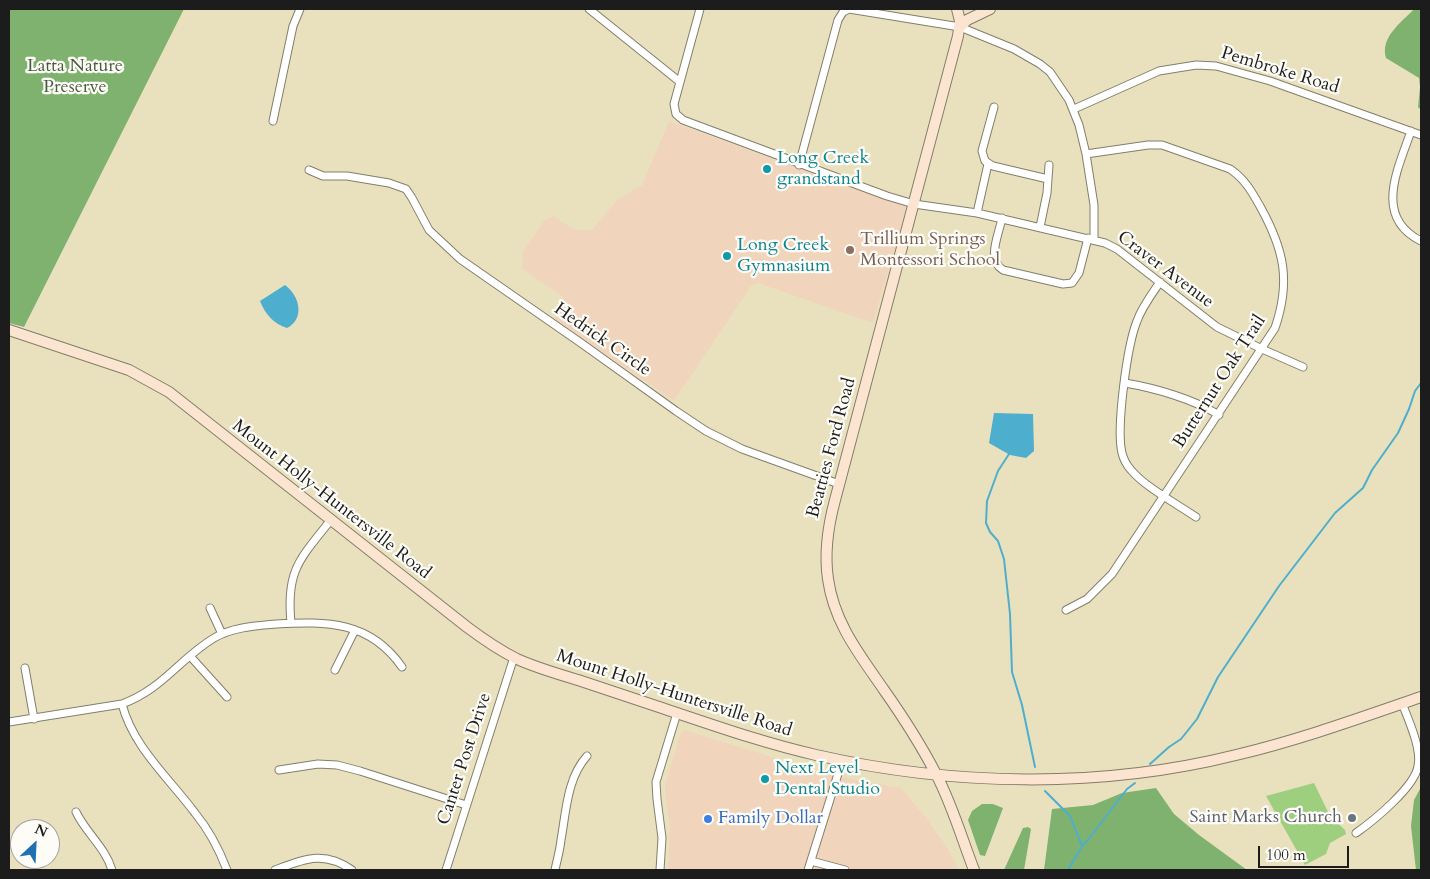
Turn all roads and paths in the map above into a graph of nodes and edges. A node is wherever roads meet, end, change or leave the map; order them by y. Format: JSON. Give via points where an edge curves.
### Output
{"nodes":[{"id":1,"x":300,"y":9,"type":"edge"},
{"id":2,"x":589,"y":9,"type":"edge"},
{"id":3,"x":700,"y":9,"type":"edge"},
{"id":4,"x":957,"y":9,"type":"edge"},
{"id":5,"x":990,"y":9,"type":"edge"},
{"id":6,"x":960,"y":27,"type":"junction"},
{"id":7,"x":680,"y":82,"type":"junction"},
{"id":8,"x":994,"y":107,"type":"dead end"},
{"id":9,"x":1074,"y":109,"type":"junction"},
{"id":10,"x":273,"y":121,"type":"dead end"},
{"id":11,"x":1411,"y":131,"type":"junction"},
{"id":12,"x":1421,"y":135,"type":"edge"},
{"id":13,"x":1086,"y":154,"type":"junction"},
{"id":14,"x":988,"y":164,"type":"junction"},
{"id":15,"x":799,"y":165,"type":"junction"},
{"id":16,"x":1049,"y":165,"type":"dead end"},
{"id":17,"x":308,"y":170,"type":"dead end"},
{"id":18,"x":1048,"y":178,"type":"junction"},
{"id":19,"x":914,"y":204,"type":"junction"},
{"id":20,"x":977,"y":212,"type":"junction"},
{"id":21,"x":1002,"y":218,"type":"junction"},
{"id":22,"x":1040,"y":227,"type":"junction"},
{"id":23,"x":1091,"y":239,"type":"junction"},
{"id":24,"x":1421,"y":241,"type":"edge"},
{"id":25,"x":1160,"y":282,"type":"junction"},
{"id":26,"x":9,"y":330,"type":"edge"},
{"id":27,"x":1262,"y":349,"type":"junction"},
{"id":28,"x":1302,"y":367,"type":"dead end"},
{"id":29,"x":1125,"y":383,"type":"junction"},
{"id":30,"x":1219,"y":415,"type":"junction"},
{"id":31,"x":839,"y":484,"type":"junction"},
{"id":32,"x":1164,"y":495,"type":"junction"},
{"id":33,"x":1196,"y":517,"type":"dead end"},
{"id":34,"x":330,"y":521,"type":"junction"},
{"id":35,"x":210,"y":608,"type":"dead end"},
{"id":36,"x":1066,"y":610,"type":"dead end"},
{"id":37,"x":291,"y":623,"type":"junction"},
{"id":38,"x":355,"y":630,"type":"junction"},
{"id":39,"x":222,"y":634,"type":"junction"},
{"id":40,"x":190,"y":656,"type":"junction"},
{"id":41,"x":514,"y":657,"type":"junction"},
{"id":42,"x":402,"y":667,"type":"dead end"},
{"id":43,"x":25,"y":668,"type":"dead end"},
{"id":44,"x":335,"y":670,"type":"dead end"},
{"id":45,"x":227,"y":697,"type":"dead end"},
{"id":46,"x":1421,"y":697,"type":"edge"},
{"id":47,"x":1402,"y":703,"type":"junction"},
{"id":48,"x":122,"y":704,"type":"junction"},
{"id":49,"x":677,"y":713,"type":"junction"},
{"id":50,"x":34,"y":719,"type":"junction"},
{"id":51,"x":9,"y":722,"type":"edge"},
{"id":52,"x":587,"y":756,"type":"dead end"},
{"id":53,"x":842,"y":761,"type":"junction"},
{"id":54,"x":279,"y":770,"type":"dead end"},
{"id":55,"x":937,"y":774,"type":"junction"},
{"id":56,"x":466,"y":804,"type":"junction"},
{"id":57,"x":76,"y":812,"type":"dead end"},
{"id":58,"x":1356,"y":833,"type":"dead end"},
{"id":59,"x":811,"y":861,"type":"junction"},
{"id":60,"x":112,"y":870,"type":"edge"},
{"id":61,"x":227,"y":870,"type":"edge"},
{"id":62,"x":275,"y":870,"type":"edge"},
{"id":63,"x":352,"y":870,"type":"edge"},
{"id":64,"x":446,"y":870,"type":"edge"},
{"id":65,"x":555,"y":870,"type":"edge"},
{"id":66,"x":660,"y":870,"type":"edge"},
{"id":67,"x":808,"y":870,"type":"edge"},
{"id":68,"x":845,"y":870,"type":"edge"},
{"id":69,"x":974,"y":870,"type":"edge"}],
"edges":[{"from":1,"to":10,"type":"street","via":[[293,26]]},
{"from":2,"to":7,"type":"street"},
{"from":3,"to":7,"type":"street","name":"Craver Avenue"},
{"from":4,"to":6,"type":"main road","name":"Beatties Ford Road"},
{"from":5,"to":6,"type":"main road"},
{"from":6,"to":9,"type":"street","via":[[1014,49],[1040,64],[1056,79]]},
{"from":6,"to":15,"type":"street","via":[[845,10],[838,20]]},
{"from":6,"to":19,"type":"main road","name":"Beatties Ford Road"},
{"from":7,"to":15,"type":"street","name":"Craver Avenue","via":[[674,107],[678,117]]},
{"from":8,"to":14,"type":"street","via":[[982,150]]},
{"from":9,"to":11,"type":"street","name":"Pembroke Road","via":[[1159,71],[1206,65],[1270,81]]},
{"from":9,"to":13,"type":"street"},
{"from":11,"to":12,"type":"street","name":"Pembroke Road"},
{"from":11,"to":24,"type":"street","via":[[1394,183],[1392,200],[1401,224]]},
{"from":13,"to":23,"type":"street","via":[[1094,205]]},
{"from":13,"to":27,"type":"street","name":"Butternut Oak Trail","via":[[1162,145],[1230,169],[1240,176],[1274,232],[1282,260],[1281,311]]},
{"from":14,"to":18,"type":"street"},
{"from":14,"to":20,"type":"street"},
{"from":15,"to":19,"type":"street","name":"Craver Avenue"},
{"from":16,"to":18,"type":"street"},
{"from":17,"to":31,"type":"street","name":"Hedrick Circle","via":[[323,176],[347,176],[394,184],[408,192],[429,230],[460,259],[706,431],[742,449]]},
{"from":18,"to":22,"type":"street"},
{"from":19,"to":20,"type":"street","name":"Craver Avenue"},
{"from":19,"to":31,"type":"main road","name":"Beatties Ford Road"},
{"from":20,"to":21,"type":"street","name":"Craver Avenue"},
{"from":21,"to":22,"type":"street","name":"Craver Avenue"},
{"from":21,"to":23,"type":"street","via":[[994,258],[1003,270],[1063,284],[1072,283],[1079,274]]},
{"from":22,"to":23,"type":"street","name":"Craver Avenue"},
{"from":23,"to":25,"type":"street","name":"Craver Avenue","via":[[1117,249]]},
{"from":25,"to":27,"type":"street","name":"Craver Avenue","via":[[1217,326]]},
{"from":25,"to":29,"type":"street","via":[[1137,321]]},
{"from":26,"to":34,"type":"main road","name":"Mount Holly-Huntersville Road","via":[[145,378],[184,403]]},
{"from":27,"to":28,"type":"street","name":"Craver Avenue"},
{"from":27,"to":30,"type":"street","name":"Butternut Oak Trail"},
{"from":29,"to":30,"type":"street","via":[[1200,405]]},
{"from":29,"to":32,"type":"street","via":[[1120,432],[1122,454],[1130,470]]},
{"from":30,"to":32,"type":"street","name":"Butternut Oak Trail"},
{"from":31,"to":55,"type":"main road","name":"Beatties Ford Road","via":[[829,522],[826,551],[828,580],[837,614],[854,648],[904,719]]},
{"from":32,"to":33,"type":"street"},
{"from":32,"to":36,"type":"street","name":"Butternut Oak Trail","via":[[1105,583],[1087,599]]},
{"from":34,"to":37,"type":"street","via":[[294,572],[289,598]]},
{"from":34,"to":41,"type":"main road","name":"Mount Holly-Huntersville Road","via":[[473,632]]},
{"from":35,"to":39,"type":"street"},
{"from":37,"to":38,"type":"street","via":[[329,623]]},
{"from":37,"to":39,"type":"street","via":[[246,627]]},
{"from":38,"to":42,"type":"street","via":[[380,644]]},
{"from":38,"to":44,"type":"street"},
{"from":39,"to":40,"type":"street"},
{"from":40,"to":45,"type":"street"},
{"from":40,"to":48,"type":"street","via":[[157,686]]},
{"from":41,"to":49,"type":"main road","name":"Mount Holly-Huntersville Road"},
{"from":41,"to":56,"type":"street","name":"Canter Post Drive"},
{"from":43,"to":50,"type":"street"},
{"from":46,"to":47,"type":"main road","name":"Mount Holly-Huntersville Road"},
{"from":47,"to":55,"type":"main road","name":"Mount Holly-Huntersville Road","via":[[1274,746],[1169,768],[1051,779]]},
{"from":47,"to":58,"type":"street","via":[[1418,752],[1418,766],[1413,780],[1373,821]]},
{"from":48,"to":50,"type":"street"},
{"from":48,"to":61,"type":"street","via":[[132,730],[146,752],[208,829]]},
{"from":49,"to":53,"type":"main road","name":"Mount Holly-Huntersville Road"},
{"from":49,"to":66,"type":"street","via":[[656,782],[662,838]]},
{"from":50,"to":51,"type":"street"},
{"from":52,"to":65,"type":"street","via":[[580,764],[570,790]]},
{"from":53,"to":55,"type":"main road","name":"Mount Holly-Huntersville Road"},
{"from":53,"to":59,"type":"street"},
{"from":54,"to":56,"type":"street","via":[[318,764],[337,765]]},
{"from":55,"to":69,"type":"main road","name":"Beatties Ford Road"},
{"from":56,"to":64,"type":"street","name":"Canter Post Drive"},
{"from":57,"to":60,"type":"street","via":[[105,853]]},
{"from":59,"to":67,"type":"street"},
{"from":59,"to":68,"type":"street"},
{"from":62,"to":63,"type":"street","via":[[316,857],[339,862]]}]}
